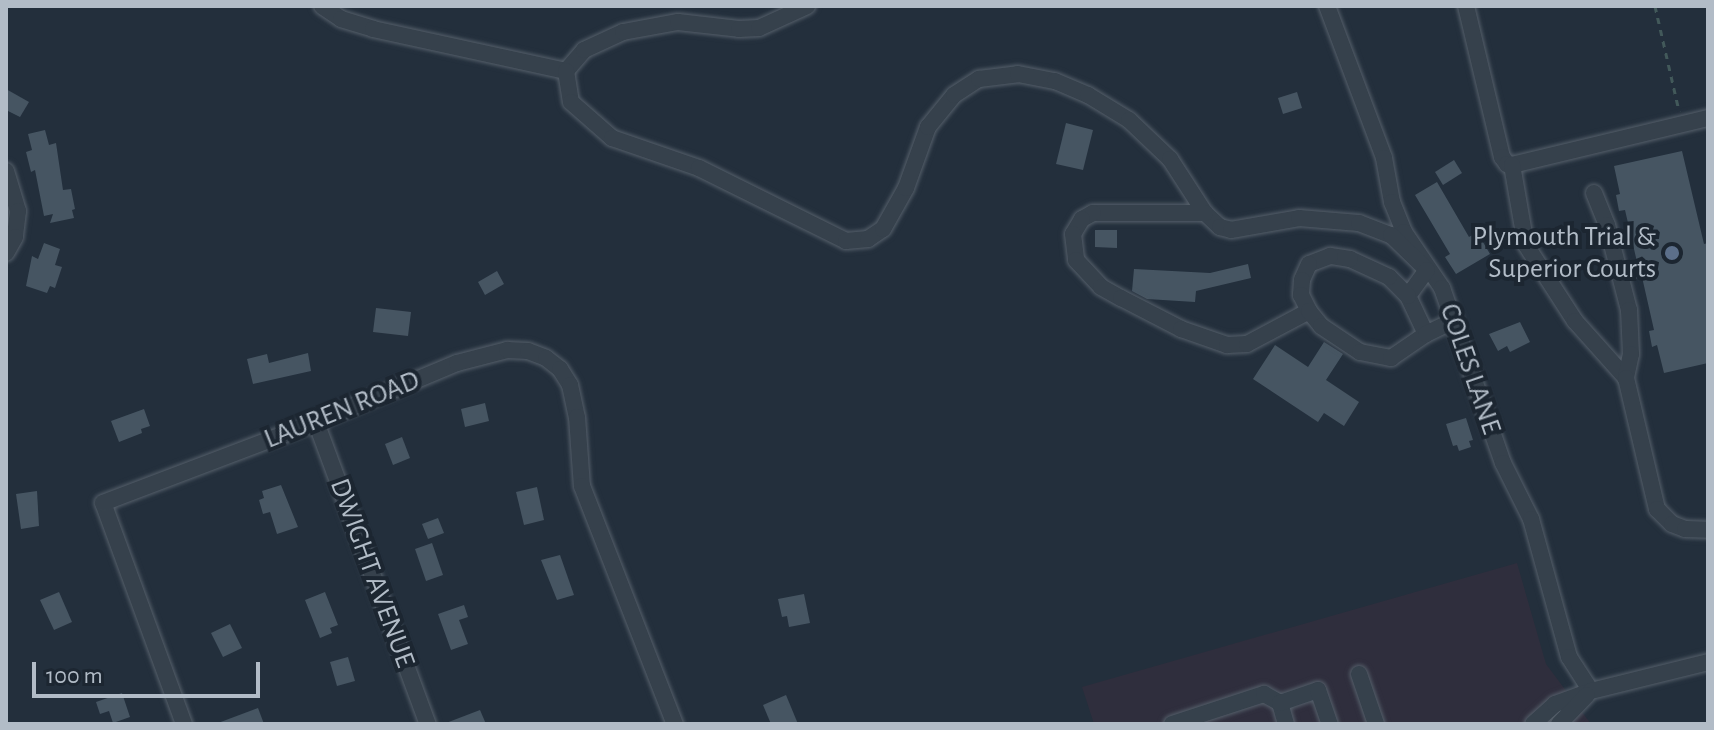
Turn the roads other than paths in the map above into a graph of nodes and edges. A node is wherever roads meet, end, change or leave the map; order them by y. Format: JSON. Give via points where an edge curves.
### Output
{"nodes":[{"id":1,"x":322,"y":6,"type":"edge"},
{"id":2,"x":807,"y":6,"type":"edge"},
{"id":3,"x":1327,"y":6,"type":"edge"},
{"id":4,"x":1466,"y":6,"type":"edge"},
{"id":5,"x":566,"y":71,"type":"junction"},
{"id":6,"x":1708,"y":118,"type":"edge"},
{"id":7,"x":1512,"y":165,"type":"junction"},
{"id":8,"x":6,"y":171,"type":"edge"},
{"id":9,"x":1594,"y":193,"type":"dead end"},
{"id":10,"x":1205,"y":213,"type":"junction"},
{"id":11,"x":6,"y":253,"type":"edge"},
{"id":12,"x":1427,"y":270,"type":"junction"},
{"id":13,"x":1408,"y":296,"type":"junction"},
{"id":14,"x":1309,"y":311,"type":"junction"},
{"id":15,"x":1455,"y":320,"type":"junction"},
{"id":16,"x":1426,"y":334,"type":"junction"},
{"id":17,"x":1626,"y":378,"type":"junction"},
{"id":18,"x":316,"y":422,"type":"junction"},
{"id":19,"x":1708,"y":530,"type":"edge"},
{"id":20,"x":1708,"y":662,"type":"edge"},
{"id":21,"x":1359,"y":674,"type":"dead end"},
{"id":22,"x":1591,"y":691,"type":"junction"},
{"id":23,"x":1280,"y":703,"type":"junction"},
{"id":24,"x":184,"y":724,"type":"edge"},
{"id":25,"x":428,"y":724,"type":"edge"},
{"id":26,"x":675,"y":724,"type":"edge"},
{"id":27,"x":1172,"y":724,"type":"edge"},
{"id":28,"x":1286,"y":724,"type":"edge"},
{"id":29,"x":1330,"y":724,"type":"edge"},
{"id":30,"x":1376,"y":724,"type":"edge"},
{"id":31,"x":1533,"y":724,"type":"edge"},
{"id":32,"x":1559,"y":724,"type":"edge"}],
"edges":[{"from":1,"to":5,"type":"street","via":[[341,19],[373,29]]},
{"from":2,"to":5,"type":"street","via":[[759,28],[678,22],[634,29],[593,44]]},
{"from":3,"to":12,"type":"street","name":"COLES LANE","via":[[1384,158],[1392,202]]},
{"from":4,"to":7,"type":"street","via":[[1502,157]]},
{"from":5,"to":10,"type":"street","via":[[571,102],[612,138],[699,168],[846,241],[868,239],[885,226],[906,188],[928,127],[943,105],[966,86],[1005,74],[1055,81],[1119,112],[1170,159]]},
{"from":6,"to":7,"type":"street"},
{"from":7,"to":17,"type":"street","via":[[1526,245],[1575,321]]},
{"from":8,"to":11,"type":"street","via":[[18,211],[15,237]]},
{"from":9,"to":17,"type":"street","via":[[1629,310]]},
{"from":10,"to":12,"type":"street","via":[[1228,230],[1299,218],[1359,223],[1391,235]]},
{"from":10,"to":14,"type":"street","via":[[1093,213],[1082,219],[1072,248],[1084,272],[1101,287],[1181,329],[1227,345],[1247,344]]},
{"from":12,"to":13,"type":"street"},
{"from":12,"to":15,"type":"street","name":"COLES LANE","via":[[1442,288]]},
{"from":13,"to":14,"type":"street","via":[[1389,277],[1366,265],[1330,256],[1309,264],[1302,280],[1301,295]]},
{"from":13,"to":16,"type":"street"},
{"from":14,"to":16,"type":"street","via":[[1321,326],[1375,358],[1391,358]]},
{"from":15,"to":16,"type":"street"},
{"from":15,"to":22,"type":"street","name":"COLES LANE","via":[[1503,463],[1531,519],[1569,657]]},
{"from":17,"to":19,"type":"street","via":[[1657,509],[1663,519],[1685,529]]},
{"from":18,"to":24,"type":"street","name":"LAUREN ROAD","via":[[103,503]]},
{"from":18,"to":25,"type":"street","name":"DWIGHT AVENUE"},
{"from":18,"to":26,"type":"street","name":"LAUREN ROAD","via":[[457,363],[507,350],[546,358],[560,369],[571,387],[582,486]]},
{"from":20,"to":22,"type":"street"},
{"from":21,"to":30,"type":"street"},
{"from":22,"to":31,"type":"street","via":[[1555,704]]},
{"from":22,"to":32,"type":"street"},
{"from":23,"to":27,"type":"street","via":[[1264,694]]},
{"from":23,"to":28,"type":"street"},
{"from":23,"to":29,"type":"street","via":[[1318,690]]}]}
